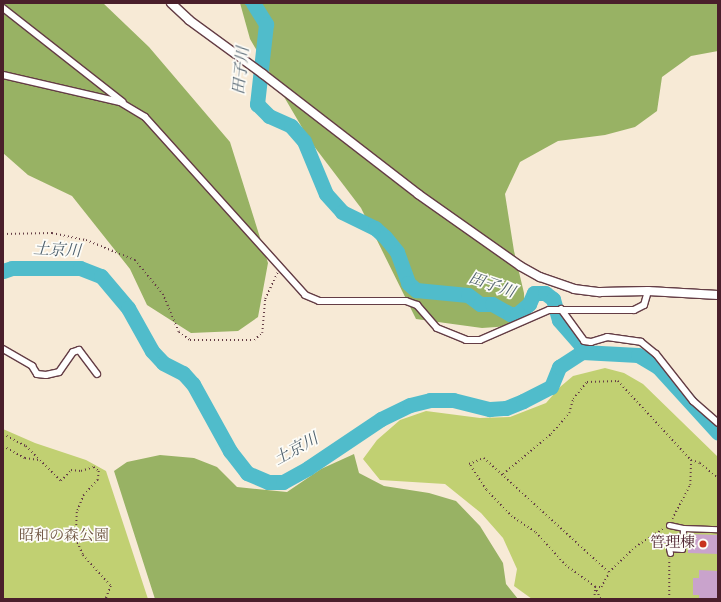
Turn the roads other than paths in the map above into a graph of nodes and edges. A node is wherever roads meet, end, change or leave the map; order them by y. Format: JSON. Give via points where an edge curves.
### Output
{"nodes":[{"id":1,"x":171,"y":3,"type":"edge"},
{"id":2,"x":3,"y":8,"type":"edge"},
{"id":3,"x":3,"y":75,"type":"edge"},
{"id":4,"x":132,"y":109,"type":"junction"},
{"id":5,"x":648,"y":291,"type":"junction"},
{"id":6,"x":718,"y":294,"type":"edge"},
{"id":7,"x":560,"y":309,"type":"junction"},
{"id":8,"x":3,"y":349,"type":"edge"},
{"id":9,"x":96,"y":374,"type":"dead end"},
{"id":10,"x":718,"y":423,"type":"edge"},
{"id":11,"x":669,"y":525,"type":"road end"},
{"id":12,"x":683,"y":528,"type":"junction"},
{"id":13,"x":718,"y":529,"type":"edge"},
{"id":14,"x":670,"y":553,"type":"road end"}],
"edges":[{"from":1,"to":5,"type":"street","via":[[189,20],[506,258],[540,277],[574,289],[600,292]]},
{"from":2,"to":4,"type":"street"},
{"from":3,"to":4,"type":"street","via":[[120,102]]},
{"from":4,"to":7,"type":"street","via":[[152,124],[309,297],[318,301],[413,303],[437,328],[466,340],[490,337],[549,310]]},
{"from":5,"to":6,"type":"street"},
{"from":5,"to":7,"type":"street","via":[[644,305],[634,310]]},
{"from":7,"to":10,"type":"street","via":[[584,341],[591,342],[607,337],[641,342],[656,354],[693,401]]},
{"from":8,"to":9,"type":"street","via":[[32,366],[37,374],[46,375],[59,372],[73,352],[79,350]]},
{"from":11,"to":12,"type":"street"},
{"from":12,"to":13,"type":"street"},
{"from":12,"to":14,"type":"street","via":[[682,549],[669,548]]}]}
